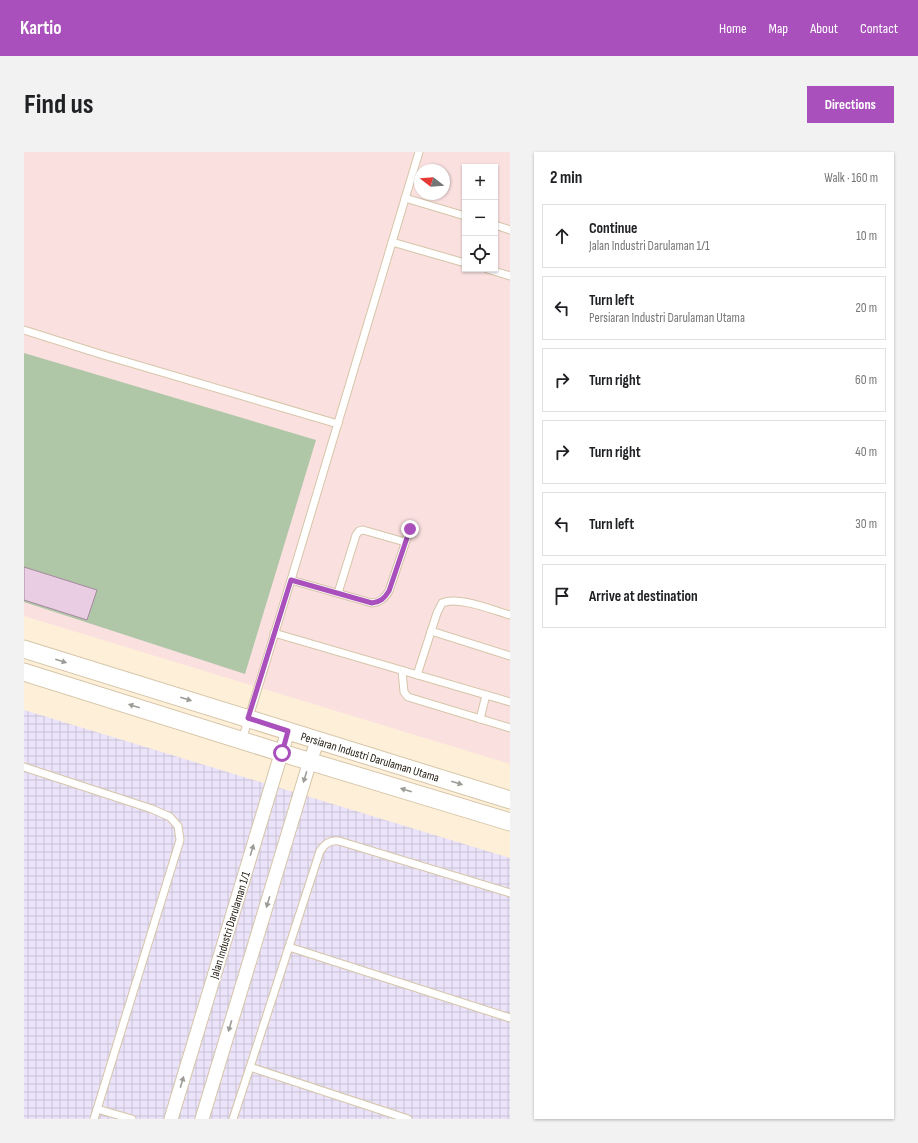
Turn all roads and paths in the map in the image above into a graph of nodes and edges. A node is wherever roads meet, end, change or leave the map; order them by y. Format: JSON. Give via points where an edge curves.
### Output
{"nodes":[{"id":1,"x":419,"y":152,"type":"edge"},
{"id":2,"x":405,"y":198,"type":"junction"},
{"id":3,"x":462,"y":215,"type":"edge"},
{"id":4,"x":498,"y":226,"type":"edge"},
{"id":5,"x":510,"y":230,"type":"edge"},
{"id":6,"x":392,"y":242,"type":"junction"},
{"id":7,"x":462,"y":262,"type":"edge"},
{"id":8,"x":497,"y":272,"type":"edge"},
{"id":9,"x":510,"y":276,"type":"edge"},
{"id":10,"x":24,"y":330,"type":"edge"},
{"id":11,"x":338,"y":424,"type":"junction"},
{"id":12,"x":410,"y":529,"type":"dead end"},
{"id":13,"x":405,"y":542,"type":"junction"},
{"id":14,"x":291,"y":580,"type":"junction"},
{"id":15,"x":338,"y":593,"type":"junction"},
{"id":16,"x":510,"y":615,"type":"edge"},
{"id":17,"x":431,"y":631,"type":"junction"},
{"id":18,"x":274,"y":633,"type":"junction"},
{"id":19,"x":24,"y":649,"type":"edge"},
{"id":20,"x":510,"y":656,"type":"edge"},
{"id":21,"x":402,"y":671,"type":"junction"},
{"id":22,"x":24,"y":672,"type":"edge"},
{"id":23,"x":417,"y":675,"type":"junction"},
{"id":24,"x":486,"y":695,"type":"junction"},
{"id":25,"x":510,"y":702,"type":"edge"},
{"id":26,"x":248,"y":718,"type":"junction"},
{"id":27,"x":480,"y":719,"type":"junction"},
{"id":28,"x":510,"y":728,"type":"edge"},
{"id":29,"x":288,"y":731,"type":"junction"},
{"id":30,"x":242,"y":740,"type":"junction"},
{"id":31,"x":318,"y":740,"type":"junction"},
{"id":32,"x":282,"y":753,"type":"junction"},
{"id":33,"x":310,"y":761,"type":"junction"},
{"id":34,"x":24,"y":767,"type":"edge"},
{"id":35,"x":510,"y":800,"type":"edge"},
{"id":36,"x":510,"y":822,"type":"edge"},
{"id":37,"x":510,"y":893,"type":"edge"},
{"id":38,"x":289,"y":946,"type":"junction"},
{"id":39,"x":510,"y":1018,"type":"edge"},
{"id":40,"x":250,"y":1067,"type":"junction"},
{"id":41,"x":97,"y":1109,"type":"junction"},
{"id":42,"x":94,"y":1119,"type":"edge"},
{"id":43,"x":132,"y":1119,"type":"edge"},
{"id":44,"x":171,"y":1119,"type":"edge"},
{"id":45,"x":202,"y":1119,"type":"edge"},
{"id":46,"x":233,"y":1119,"type":"edge"},
{"id":47,"x":408,"y":1119,"type":"edge"}],
"edges":[{"from":1,"to":2,"type":"lane"},
{"from":2,"to":3,"type":"lane"},
{"from":2,"to":6,"type":"lane"},
{"from":4,"to":5,"type":"lane"},
{"from":6,"to":7,"type":"lane"},
{"from":6,"to":11,"type":"lane"},
{"from":8,"to":9,"type":"lane"},
{"from":10,"to":11,"type":"lane"},
{"from":11,"to":14,"type":"lane"},
{"from":12,"to":13,"type":"lane"},
{"from":13,"to":15,"type":"lane","via":[[385,598],[372,603]]},
{"from":13,"to":15,"type":"lane","via":[[359,531]]},
{"from":14,"to":15,"type":"lane"},
{"from":14,"to":18,"type":"lane"},
{"from":16,"to":17,"type":"lane","via":[[463,602],[447,601],[439,607]]},
{"from":17,"to":20,"type":"lane"},
{"from":17,"to":23,"type":"lane"},
{"from":18,"to":21,"type":"lane"},
{"from":18,"to":26,"type":"lane"},
{"from":19,"to":26,"type":"street","name":"Persiaran Industri Darulaman Utama","one_way":true},
{"from":21,"to":23,"type":"lane"},
{"from":21,"to":27,"type":"lane","via":[[404,692],[408,697]]},
{"from":30,"to":22,"type":"street","name":"Persiaran Industri Darulaman Utama","one_way":true},
{"from":23,"to":24,"type":"lane"},
{"from":24,"to":25,"type":"lane"},
{"from":24,"to":27,"type":"lane"},
{"from":26,"to":29,"type":"street","name":"Persiaran Industri Darulaman Utama"},
{"from":26,"to":30,"type":"lane"},
{"from":27,"to":28,"type":"lane"},
{"from":29,"to":31,"type":"street","name":"Persiaran Industri Darulaman Utama"},
{"from":29,"to":32,"type":"street","name":"Jalan Industri Darulaman 1/1"},
{"from":30,"to":32,"type":"street","name":"Persiaran Industri Darulaman Utama"},
{"from":31,"to":33,"type":"street"},
{"from":31,"to":35,"type":"street","name":"Persiaran Industri Darulaman Utama","one_way":true},
{"from":32,"to":33,"type":"street","name":"Persiaran Industri Darulaman Utama"},
{"from":44,"to":32,"type":"street","name":"Jalan Industri Darulaman 1/1","one_way":true},
{"from":36,"to":33,"type":"street","name":"Persiaran Industri Darulaman Utama","one_way":true},
{"from":33,"to":45,"type":"street","one_way":true},
{"from":34,"to":41,"type":"lane","via":[[152,809],[170,817],[178,826],[180,840]]},
{"from":37,"to":38,"type":"lane","via":[[332,840],[320,851]]},
{"from":38,"to":39,"type":"lane"},
{"from":38,"to":40,"type":"lane"},
{"from":40,"to":46,"type":"lane"},
{"from":40,"to":47,"type":"lane"},
{"from":41,"to":42,"type":"lane"},
{"from":41,"to":43,"type":"lane"}]}
